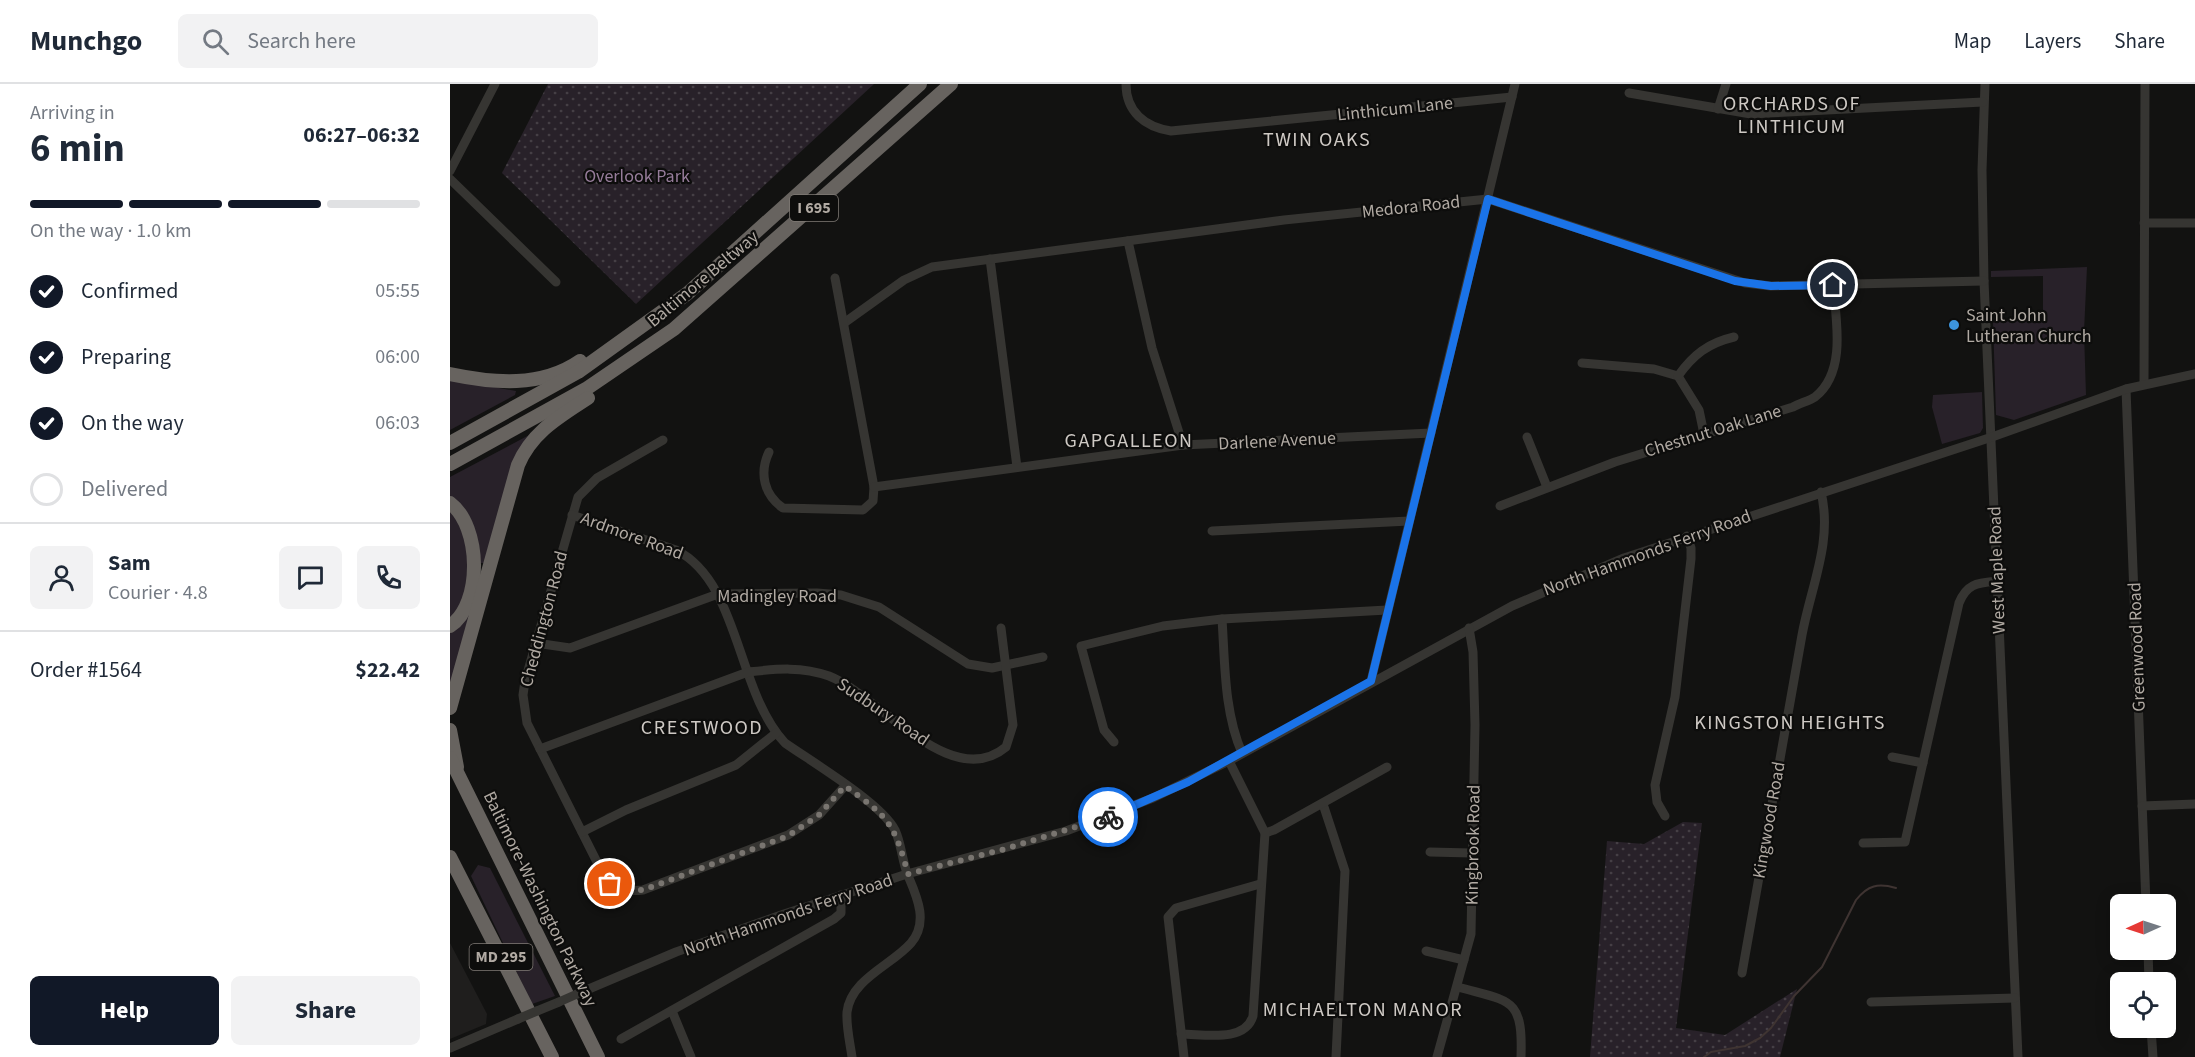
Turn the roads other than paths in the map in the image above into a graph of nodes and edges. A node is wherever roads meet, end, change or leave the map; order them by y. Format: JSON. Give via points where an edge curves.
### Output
{"nodes":[{"id":1,"x":495,"y":84,"type":"edge"},
{"id":2,"x":920,"y":84,"type":"edge"},
{"id":3,"x":951,"y":84,"type":"edge"},
{"id":4,"x":1126,"y":84,"type":"edge"},
{"id":5,"x":1515,"y":84,"type":"edge"},
{"id":6,"x":1726,"y":84,"type":"edge"},
{"id":7,"x":1985,"y":84,"type":"edge"},
{"id":8,"x":2145,"y":84,"type":"edge"},
{"id":9,"x":1629,"y":93,"type":"dead end"},
{"id":10,"x":1512,"y":97,"type":"junction"},
{"id":11,"x":1983,"y":102,"type":"junction"},
{"id":12,"x":1718,"y":109,"type":"junction"},
{"id":13,"x":450,"y":171,"type":"edge"},
{"id":14,"x":450,"y":179,"type":"edge"},
{"id":15,"x":1488,"y":199,"type":"junction"},
{"id":16,"x":2144,"y":223,"type":"junction"},
{"id":17,"x":2195,"y":223,"type":"edge"},
{"id":18,"x":1128,"y":241,"type":"junction"},
{"id":19,"x":990,"y":259,"type":"junction"},
{"id":20,"x":835,"y":278,"type":"dead end"},
{"id":21,"x":1984,"y":281,"type":"junction"},
{"id":22,"x":556,"y":282,"type":"dead end"},
{"id":23,"x":1833,"y":285,"type":"junction"},
{"id":24,"x":844,"y":322,"type":"junction"},
{"id":25,"x":643,"y":325,"type":"junction"},
{"id":26,"x":674,"y":329,"type":"junction"},
{"id":27,"x":1734,"y":337,"type":"dead end"},
{"id":28,"x":1582,"y":363,"type":"dead end"},
{"id":29,"x":450,"y":374,"type":"edge"},
{"id":30,"x":2195,"y":374,"type":"edge"},
{"id":31,"x":1678,"y":376,"type":"junction"},
{"id":32,"x":2144,"y":384,"type":"junction"},
{"id":33,"x":2126,"y":389,"type":"junction"},
{"id":34,"x":1431,"y":433,"type":"junction"},
{"id":35,"x":1704,"y":434,"type":"junction"},
{"id":36,"x":1527,"y":437,"type":"dead end"},
{"id":37,"x":1992,"y":437,"type":"junction"},
{"id":38,"x":663,"y":440,"type":"dead end"},
{"id":39,"x":450,"y":442,"type":"edge"},
{"id":40,"x":1183,"y":445,"type":"junction"},
{"id":41,"x":769,"y":452,"type":"dead end"},
{"id":42,"x":450,"y":464,"type":"edge"},
{"id":43,"x":1017,"y":467,"type":"junction"},
{"id":44,"x":1547,"y":487,"type":"junction"},
{"id":45,"x":874,"y":488,"type":"junction"},
{"id":46,"x":1821,"y":492,"type":"junction"},
{"id":47,"x":450,"y":503,"type":"edge"},
{"id":48,"x":1500,"y":506,"type":"dead end"},
{"id":49,"x":572,"y":515,"type":"junction"},
{"id":50,"x":1409,"y":521,"type":"junction"},
{"id":51,"x":1212,"y":531,"type":"dead end"},
{"id":52,"x":1687,"y":536,"type":"junction"},
{"id":53,"x":1998,"y":581,"type":"junction"},
{"id":54,"x":717,"y":594,"type":"junction"},
{"id":55,"x":1387,"y":610,"type":"junction"},
{"id":56,"x":1222,"y":619,"type":"junction"},
{"id":57,"x":450,"y":626,"type":"edge"},
{"id":58,"x":1001,"y":628,"type":"dead end"},
{"id":59,"x":1469,"y":628,"type":"junction"},
{"id":60,"x":536,"y":643,"type":"junction"},
{"id":61,"x":1043,"y":657,"type":"dead end"},
{"id":62,"x":1006,"y":667,"type":"junction"},
{"id":63,"x":748,"y":672,"type":"junction"},
{"id":64,"x":1371,"y":681,"type":"junction"},
{"id":65,"x":450,"y":708,"type":"edge"},
{"id":66,"x":450,"y":729,"type":"edge"},
{"id":67,"x":776,"y":733,"type":"junction"},
{"id":68,"x":1114,"y":742,"type":"dead end"},
{"id":69,"x":540,"y":749,"type":"junction"},
{"id":70,"x":1242,"y":753,"type":"junction"},
{"id":71,"x":1892,"y":757,"type":"dead end"},
{"id":72,"x":450,"y":758,"type":"edge"},
{"id":73,"x":1228,"y":761,"type":"junction"},
{"id":74,"x":1923,"y":763,"type":"junction"},
{"id":75,"x":1387,"y":767,"type":"dead end"},
{"id":76,"x":845,"y":786,"type":"junction"},
{"id":77,"x":1323,"y":804,"type":"junction"},
{"id":78,"x":2195,"y":804,"type":"edge"},
{"id":79,"x":2142,"y":806,"type":"junction"},
{"id":80,"x":477,"y":810,"type":"junction"},
{"id":81,"x":1665,"y":816,"type":"dead end"},
{"id":82,"x":582,"y":832,"type":"junction"},
{"id":83,"x":1265,"y":832,"type":"junction"},
{"id":84,"x":1863,"y":843,"type":"dead end"},
{"id":85,"x":1430,"y":852,"type":"dead end"},
{"id":86,"x":1471,"y":853,"type":"junction"},
{"id":87,"x":450,"y":857,"type":"edge"},
{"id":88,"x":908,"y":874,"type":"junction"},
{"id":89,"x":1260,"y":884,"type":"junction"},
{"id":90,"x":2146,"y":894,"type":"edge"},
{"id":91,"x":842,"y":895,"type":"junction"},
{"id":92,"x":1426,"y":951,"type":"dead end"},
{"id":93,"x":1464,"y":960,"type":"junction"},
{"id":94,"x":1742,"y":973,"type":"dead end"},
{"id":95,"x":1458,"y":987,"type":"junction"},
{"id":96,"x":2015,"y":998,"type":"junction"},
{"id":97,"x":1871,"y":1002,"type":"dead end"},
{"id":98,"x":672,"y":1011,"type":"junction"},
{"id":99,"x":1181,"y":1034,"type":"junction"},
{"id":100,"x":2152,"y":1038,"type":"edge"},
{"id":101,"x":621,"y":1039,"type":"dead end"},
{"id":102,"x":450,"y":1048,"type":"edge"},
{"id":103,"x":552,"y":1057,"type":"edge"},
{"id":104,"x":598,"y":1057,"type":"edge"},
{"id":105,"x":691,"y":1057,"type":"edge"},
{"id":106,"x":852,"y":1057,"type":"edge"},
{"id":107,"x":1184,"y":1057,"type":"edge"},
{"id":108,"x":1336,"y":1057,"type":"edge"},
{"id":109,"x":1437,"y":1057,"type":"edge"},
{"id":110,"x":1521,"y":1057,"type":"edge"},
{"id":111,"x":2018,"y":1057,"type":"edge"},
{"id":112,"x":2153,"y":1057,"type":"edge"}],
"edges":[{"from":1,"to":13,"type":"street"},
{"from":2,"to":25,"type":"highway","name":"Baltimore Beltway","number":"I 695","via":[[724,261]]},
{"from":3,"to":26,"type":"highway","name":"Baltimore Beltway","number":"I 695"},
{"from":4,"to":10,"type":"street","name":"Linthicum Lane","via":[[1133,112],[1156,129],[1171,131]]},
{"from":5,"to":10,"type":"street"},
{"from":6,"to":12,"type":"street"},
{"from":7,"to":11,"type":"street","name":"West Maple Road"},
{"from":8,"to":16,"type":"street"},
{"from":9,"to":12,"type":"street"},
{"from":10,"to":15,"type":"street"},
{"from":11,"to":12,"type":"street","via":[[1751,114]]},
{"from":11,"to":21,"type":"street","name":"West Maple Road"},
{"from":14,"to":22,"type":"street"},
{"from":15,"to":18,"type":"street","name":"Medora Road"},
{"from":15,"to":23,"type":"street","name":"Medora Road","via":[[1735,281],[1771,286]]},
{"from":15,"to":34,"type":"street"},
{"from":16,"to":17,"type":"street"},
{"from":16,"to":32,"type":"street"},
{"from":18,"to":19,"type":"street","name":"Medora Road"},
{"from":18,"to":40,"type":"street","via":[[1152,348]]},
{"from":19,"to":24,"type":"street","name":"Medora Road","via":[[924,269]]},
{"from":19,"to":43,"type":"street"},
{"from":20,"to":24,"type":"street"},
{"from":21,"to":23,"type":"street","name":"Medora Road"},
{"from":21,"to":37,"type":"street","name":"West Maple Road"},
{"from":23,"to":35,"type":"street","name":"Chestnut Oak Lane","via":[[1837,348],[1824,387],[1815,397],[1793,407]]},
{"from":24,"to":45,"type":"street"},
{"from":25,"to":29,"type":"highway","via":[[632,326],[574,365],[550,375],[494,382]]},
{"from":25,"to":39,"type":"highway","name":"Baltimore Beltway","number":"I 695","via":[[578,372]]},
{"from":26,"to":42,"type":"highway","name":"Baltimore Beltway","number":"I 695","via":[[586,389]]},
{"from":26,"to":65,"type":"highway","via":[[590,397],[541,430],[523,453]]},
{"from":27,"to":31,"type":"street","via":[[1709,344]]},
{"from":28,"to":31,"type":"street","via":[[1654,369]]},
{"from":30,"to":32,"type":"street","name":"North Hammonds Ferry Road"},
{"from":31,"to":35,"type":"street","via":[[1699,410]]},
{"from":32,"to":33,"type":"street","name":"North Hammonds Ferry Road"},
{"from":33,"to":37,"type":"street","name":"North Hammonds Ferry Road"},
{"from":33,"to":79,"type":"street","name":"Greenwood Road"},
{"from":34,"to":40,"type":"street","name":"Darlene Avenue"},
{"from":34,"to":50,"type":"street"},
{"from":35,"to":44,"type":"street","name":"Chestnut Oak Lane"},
{"from":36,"to":44,"type":"street"},
{"from":37,"to":46,"type":"street","name":"North Hammonds Ferry Road"},
{"from":37,"to":53,"type":"street","name":"West Maple Road"},
{"from":38,"to":49,"type":"street","name":"Cheddington Road","via":[[597,478],[578,497]]},
{"from":40,"to":43,"type":"street","name":"Darlene Avenue"},
{"from":41,"to":45,"type":"street","via":[[764,466],[765,487],[783,508],[863,510],[873,501]]},
{"from":43,"to":45,"type":"street","name":"Darlene Avenue"},
{"from":44,"to":48,"type":"street","name":"Chestnut Oak Lane"},
{"from":46,"to":52,"type":"street","name":"North Hammonds Ferry Road"},
{"from":46,"to":94,"type":"street","name":"Kingwood Road","via":[[1825,544],[1806,613]]},
{"from":47,"to":57,"type":"highway","via":[[469,526],[473,553],[468,599],[463,612]]},
{"from":49,"to":54,"type":"street","name":"Ardmore Road","via":[[685,554],[703,570]]},
{"from":49,"to":60,"type":"street","name":"Cheddington Road"},
{"from":50,"to":51,"type":"street"},
{"from":50,"to":55,"type":"street"},
{"from":52,"to":59,"type":"street","name":"North Hammonds Ferry Road","via":[[1547,589]]},
{"from":52,"to":81,"type":"street","via":[[1691,560],[1675,697],[1655,785],[1657,802]]},
{"from":53,"to":74,"type":"street","via":[[1974,584],[1964,593],[1954,619]]},
{"from":53,"to":96,"type":"street","name":"West Maple Road"},
{"from":54,"to":60,"type":"street","name":"Madingley Road","via":[[570,648]]},
{"from":54,"to":62,"type":"street","name":"Madingley Road","via":[[817,593],[859,599],[896,615],[958,660],[982,668]]},
{"from":54,"to":63,"type":"street","name":"Ardmore Road"},
{"from":55,"to":56,"type":"street"},
{"from":55,"to":64,"type":"street"},
{"from":56,"to":68,"type":"street","via":[[1145,629],[1081,646],[1104,730]]},
{"from":56,"to":70,"type":"street","via":[[1228,705]]},
{"from":58,"to":62,"type":"street","name":"Sudbury Road"},
{"from":59,"to":64,"type":"street","name":"North Hammonds Ferry Road"},
{"from":59,"to":86,"type":"street","name":"Kingbrook Road","via":[[1475,725]]},
{"from":60,"to":69,"type":"street","name":"Cheddington Road","via":[[523,695],[526,723]]},
{"from":61,"to":62,"type":"street","name":"Madingley Road"},
{"from":62,"to":63,"type":"street","name":"Sudbury Road","via":[[1011,737],[998,753],[975,760],[940,751],[866,697],[831,677],[806,669]]},
{"from":63,"to":67,"type":"street","name":"Ardmore Road"},
{"from":63,"to":69,"type":"street","name":"Sudbury Road"},
{"from":64,"to":70,"type":"street","name":"North Hammonds Ferry Road"},
{"from":66,"to":80,"type":"highway","via":[[456,764]]},
{"from":67,"to":76,"type":"street","name":"Ardmore Road"},
{"from":67,"to":82,"type":"street","via":[[736,765]]},
{"from":69,"to":82,"type":"street","name":"Cheddington Road"},
{"from":70,"to":73,"type":"street","name":"North Hammonds Ferry Road"},
{"from":71,"to":74,"type":"street"},
{"from":72,"to":80,"type":"highway","name":"Baltimore-Washington Parkway","number":"MD 295"},
{"from":73,"to":83,"type":"street"},
{"from":73,"to":88,"type":"street","name":"North Hammonds Ferry Road","via":[[1112,815]]},
{"from":74,"to":84,"type":"street","via":[[1905,842]]},
{"from":75,"to":77,"type":"street"},
{"from":76,"to":82,"type":"street","name":"Cheddington Road","via":[[819,815],[788,836],[643,890],[618,889],[610,884]]},
{"from":76,"to":88,"type":"street","name":"Ardmore Road","via":[[879,810],[895,830]]},
{"from":77,"to":83,"type":"street"},
{"from":77,"to":108,"type":"street","via":[[1345,871]]},
{"from":78,"to":79,"type":"street"},
{"from":79,"to":90,"type":"street","name":"Greenwood Road"},
{"from":80,"to":104,"type":"highway","name":"Baltimore-Washington Parkway","number":"MD 295"},
{"from":83,"to":89,"type":"street"},
{"from":85,"to":86,"type":"street"},
{"from":86,"to":93,"type":"street","name":"Kingbrook Road","via":[[1472,934]]},
{"from":87,"to":103,"type":"highway","number":"MD 295"},
{"from":88,"to":91,"type":"street","name":"North Hammonds Ferry Road"},
{"from":88,"to":106,"type":"street","name":"Ardmore Road","via":[[920,910],[918,933],[855,992],[847,1012]]},
{"from":89,"to":99,"type":"street","via":[[1250,1024],[1237,1033]]},
{"from":89,"to":99,"type":"street","via":[[1176,908],[1168,917]]},
{"from":91,"to":98,"type":"street","via":[[841,913],[834,919]]},
{"from":91,"to":102,"type":"street","name":"North Hammonds Ferry Road","bridge":true,"via":[[676,952]]},
{"from":92,"to":93,"type":"street"},
{"from":93,"to":95,"type":"street","name":"Kingbrook Road"},
{"from":95,"to":109,"type":"street","name":"Kingbrook Road"},
{"from":95,"to":110,"type":"street","via":[[1504,1001],[1514,1009],[1522,1025]]},
{"from":96,"to":97,"type":"street"},
{"from":96,"to":111,"type":"street","name":"West Maple Road"},
{"from":98,"to":101,"type":"street"},
{"from":98,"to":105,"type":"street"},
{"from":99,"to":107,"type":"street"},
{"from":100,"to":112,"type":"street"}]}
